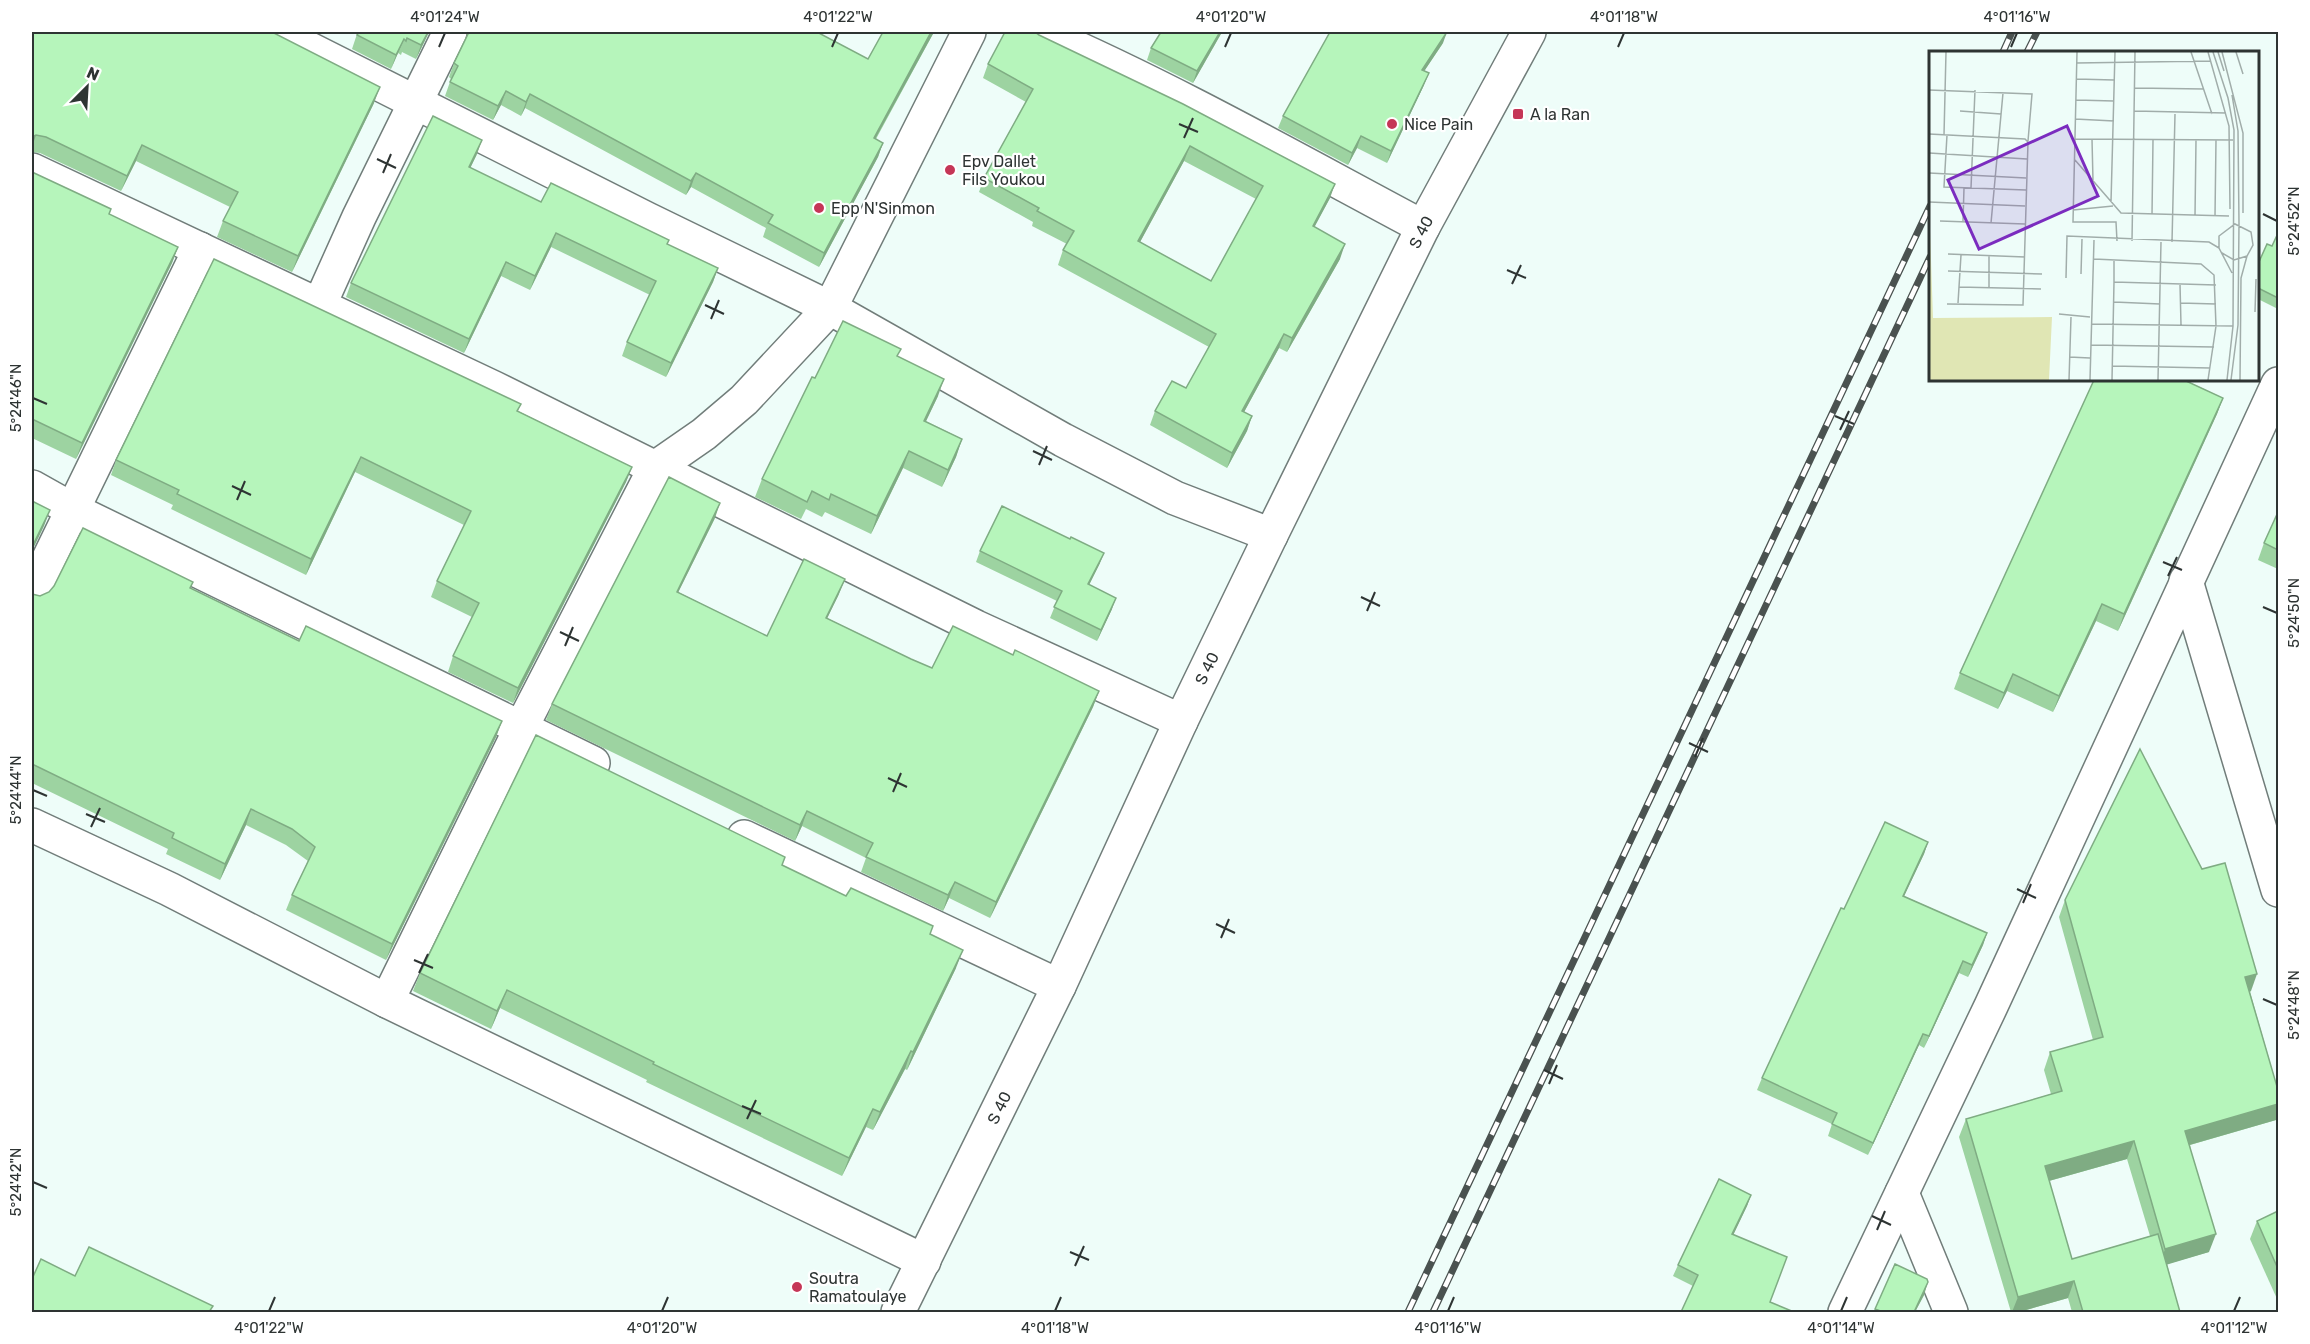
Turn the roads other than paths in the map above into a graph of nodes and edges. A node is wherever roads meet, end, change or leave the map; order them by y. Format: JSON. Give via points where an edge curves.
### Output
{"nodes":[{"id":1,"x":276,"y":32,"type":"edge"},
{"id":2,"x":450,"y":32,"type":"edge"},
{"id":3,"x":969,"y":32,"type":"edge"},
{"id":4,"x":1041,"y":32,"type":"edge"},
{"id":5,"x":1529,"y":32,"type":"edge"},
{"id":6,"x":416,"y":102,"type":"junction"},
{"id":7,"x":32,"y":170,"type":"edge"},
{"id":8,"x":1423,"y":227,"type":"junction"},
{"id":9,"x":200,"y":249,"type":"junction"},
{"id":10,"x":319,"y":306,"type":"junction"},
{"id":11,"x":830,"y":308,"type":"junction"},
{"id":12,"x":2278,"y":384,"type":"edge"},
{"id":13,"x":655,"y":468,"type":"junction"},
{"id":14,"x":32,"y":487,"type":"edge"},
{"id":15,"x":73,"y":510,"type":"junction"},
{"id":16,"x":1271,"y":535,"type":"junction"},
{"id":17,"x":2186,"y":581,"type":"junction"},
{"id":18,"x":32,"y":593,"type":"edge"},
{"id":19,"x":1181,"y":721,"type":"junction"},
{"id":20,"x":521,"y":728,"type":"junction"},
{"id":21,"x":617,"y":775,"type":"edge"},
{"id":22,"x":713,"y":822,"type":"edge"},
{"id":23,"x":32,"y":825,"type":"edge"},
{"id":24,"x":2278,"y":890,"type":"edge"},
{"id":25,"x":1059,"y":986,"type":"junction"},
{"id":26,"x":387,"y":1001,"type":"junction"},
{"id":27,"x":1902,"y":1193,"type":"junction"},
{"id":28,"x":924,"y":1261,"type":"junction"},
{"id":29,"x":898,"y":1312,"type":"edge"},
{"id":30,"x":1845,"y":1312,"type":"edge"},
{"id":31,"x":1951,"y":1312,"type":"edge"}],
"edges":[{"from":1,"to":6,"type":"street"},
{"from":2,"to":6,"type":"street"},
{"from":3,"to":11,"type":"street"},
{"from":4,"to":8,"type":"street","via":[[1229,123]]},
{"from":5,"to":8,"type":"street","name":"S 40"},
{"from":6,"to":10,"type":"street"},
{"from":6,"to":11,"type":"street"},
{"from":7,"to":9,"type":"street"},
{"from":8,"to":16,"type":"street","name":"S 40"},
{"from":9,"to":10,"type":"street"},
{"from":9,"to":15,"type":"street"},
{"from":10,"to":13,"type":"street"},
{"from":11,"to":13,"type":"street","via":[[744,400]]},
{"from":11,"to":16,"type":"street","via":[[1063,440],[1175,498]]},
{"from":12,"to":17,"type":"street"},
{"from":13,"to":19,"type":"street","via":[[976,627]]},
{"from":13,"to":20,"type":"street"},
{"from":14,"to":15,"type":"street"},
{"from":15,"to":18,"type":"street"},
{"from":15,"to":20,"type":"street"},
{"from":16,"to":19,"type":"street","name":"S 40"},
{"from":17,"to":24,"type":"street"},
{"from":17,"to":27,"type":"street"},
{"from":19,"to":25,"type":"street","name":"S 40"},
{"from":20,"to":21,"type":"street"},
{"from":20,"to":26,"type":"street"},
{"from":22,"to":25,"type":"street"},
{"from":23,"to":26,"type":"street","via":[[168,889]]},
{"from":25,"to":28,"type":"street","name":"S 40"},
{"from":26,"to":28,"type":"street"},
{"from":27,"to":30,"type":"street"},
{"from":27,"to":31,"type":"street"},
{"from":28,"to":29,"type":"street","name":"S 40"}]}
